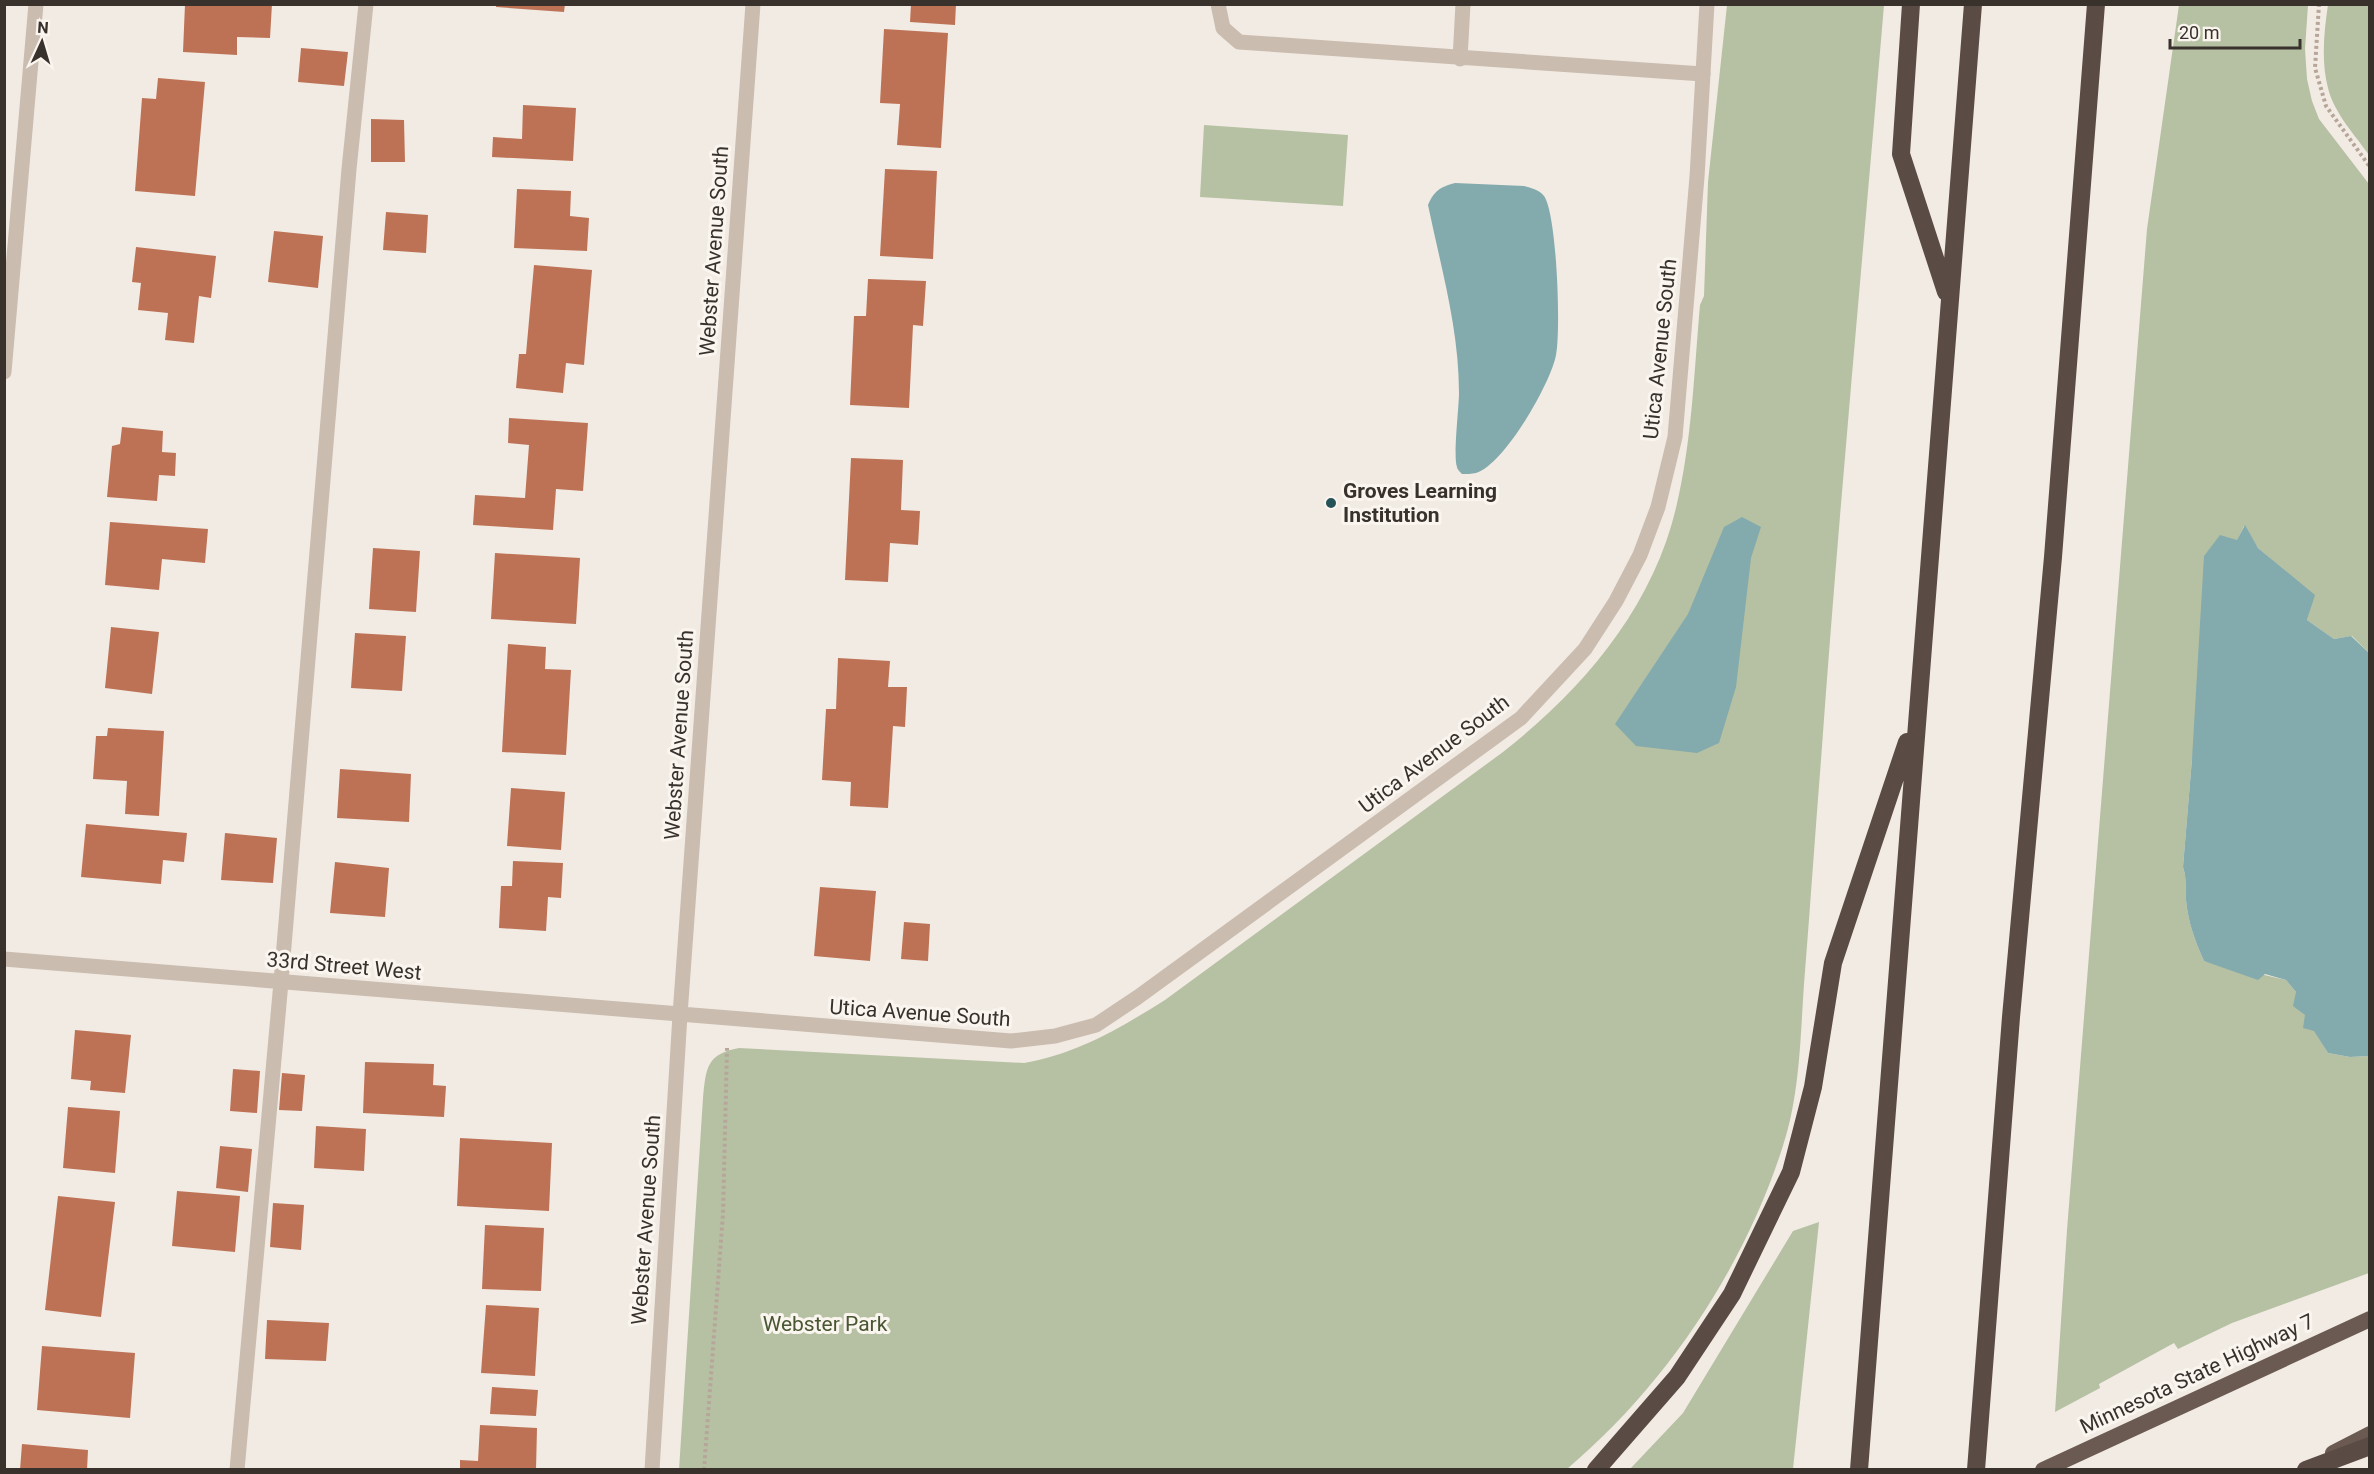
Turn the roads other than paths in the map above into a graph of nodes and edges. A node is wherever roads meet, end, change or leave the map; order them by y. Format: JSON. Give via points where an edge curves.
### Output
{"nodes":[{"id":1,"x":36,"y":4,"type":"edge"},
{"id":2,"x":366,"y":4,"type":"edge"},
{"id":3,"x":753,"y":4,"type":"edge"},
{"id":4,"x":1218,"y":4,"type":"edge"},
{"id":5,"x":1463,"y":4,"type":"edge"},
{"id":6,"x":1707,"y":4,"type":"edge"},
{"id":7,"x":1911,"y":4,"type":"edge"},
{"id":8,"x":1973,"y":4,"type":"edge"},
{"id":9,"x":2096,"y":4,"type":"edge"},
{"id":10,"x":1460,"y":59,"type":"junction"},
{"id":11,"x":1703,"y":74,"type":"junction"},
{"id":12,"x":1949,"y":300,"type":"junction"},
{"id":13,"x":4,"y":372,"type":"edge"},
{"id":14,"x":1917,"y":715,"type":"junction"},
{"id":15,"x":4,"y":959,"type":"edge"},
{"id":16,"x":280,"y":982,"type":"junction"},
{"id":17,"x":680,"y":1015,"type":"junction"},
{"id":18,"x":2370,"y":1319,"type":"edge"},
{"id":19,"x":2370,"y":1434,"type":"edge"},
{"id":20,"x":2370,"y":1446,"type":"edge"},
{"id":21,"x":237,"y":1470,"type":"edge"},
{"id":22,"x":652,"y":1470,"type":"edge"},
{"id":23,"x":1596,"y":1470,"type":"edge"},
{"id":24,"x":1859,"y":1470,"type":"edge"},
{"id":25,"x":1976,"y":1470,"type":"edge"},
{"id":26,"x":2043,"y":1470,"type":"edge"},
{"id":27,"x":2300,"y":1470,"type":"edge"},
{"id":28,"x":2306,"y":1470,"type":"edge"}],
"edges":[{"from":1,"to":13,"type":"street"},
{"from":2,"to":16,"type":"street"},
{"from":3,"to":17,"type":"street","name":"Webster Avenue South"},
{"from":4,"to":10,"type":"street","via":[[1223,27],[1239,42]]},
{"from":5,"to":10,"type":"street"},
{"from":6,"to":11,"type":"street","name":"Utica Avenue South"},
{"from":7,"to":12,"type":"highway","via":[[1901,154]]},
{"from":8,"to":12,"type":"highway"},
{"from":9,"to":25,"type":"highway"},
{"from":10,"to":11,"type":"street"},
{"from":11,"to":17,"type":"street","name":"Utica Avenue South","via":[[1675,437],[1658,507],[1640,555],[1585,650],[1521,718],[1096,1025],[1055,1036],[1011,1041]]},
{"from":12,"to":14,"type":"highway"},
{"from":14,"to":23,"type":"highway","via":[[1833,963],[1813,1087],[1791,1172],[1732,1294],[1677,1377]]},
{"from":14,"to":24,"type":"highway"},
{"from":15,"to":16,"type":"street","name":"33rd Street West"},
{"from":16,"to":17,"type":"street","name":"33rd Street West"},
{"from":16,"to":21,"type":"street"},
{"from":17,"to":22,"type":"street","name":"Webster Avenue South"},
{"from":18,"to":26,"type":"highway","name":"Minnesota State Highway 7"},
{"from":19,"to":27,"type":"highway"},
{"from":20,"to":28,"type":"highway"}]}
